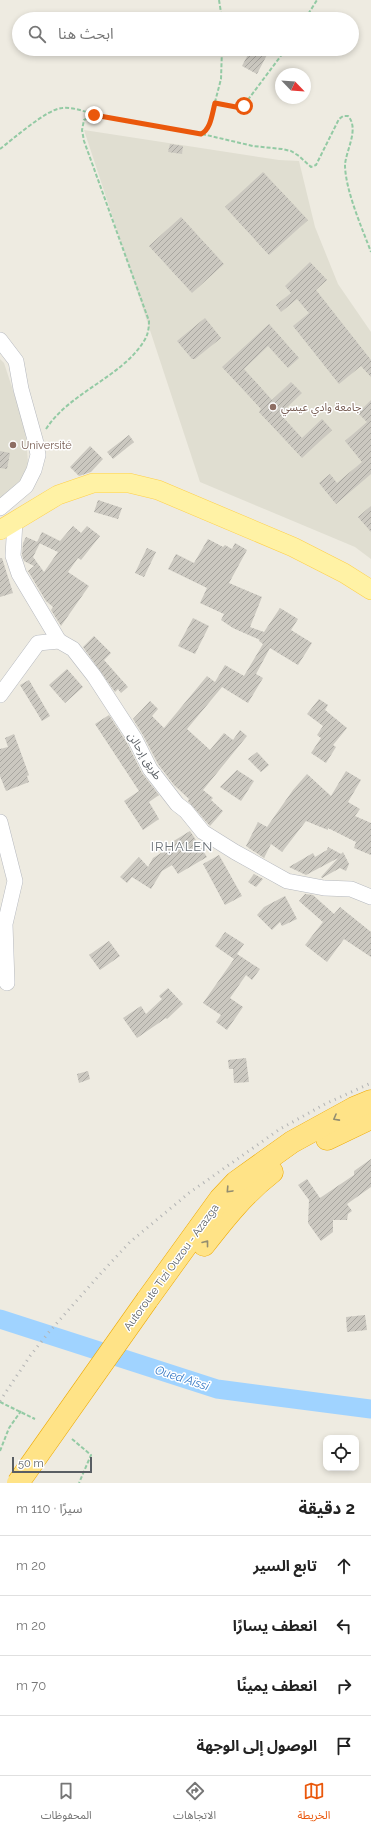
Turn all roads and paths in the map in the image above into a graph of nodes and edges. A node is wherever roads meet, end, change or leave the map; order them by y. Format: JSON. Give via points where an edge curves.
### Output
{"nodes":[{"id":1,"x":219,"y":0,"type":"edge"},
{"id":2,"x":317,"y":0,"type":"edge"},
{"id":3,"x":221,"y":12,"type":"edge"},
{"id":4,"x":309,"y":12,"type":"edge"},
{"id":5,"x":222,"y":56,"type":"edge"},
{"id":6,"x":281,"y":56,"type":"edge"},
{"id":7,"x":215,"y":103,"type":"junction"},
{"id":8,"x":94,"y":115,"type":"junction"},
{"id":9,"x":201,"y":134,"type":"junction"},
{"id":10,"x":0,"y":149,"type":"edge"},
{"id":11,"x":371,"y":252,"type":"edge"},
{"id":12,"x":0,"y":340,"type":"edge"},
{"id":13,"x":36,"y":443,"type":"junction"},
{"id":14,"x":0,"y":508,"type":"edge"},
{"id":15,"x":7,"y":525,"type":"edge"},
{"id":16,"x":371,"y":590,"type":"edge"},
{"id":17,"x":59,"y":641,"type":"junction"},
{"id":18,"x":0,"y":695,"type":"edge"},
{"id":19,"x":0,"y":822,"type":"edge"},
{"id":20,"x":371,"y":897,"type":"edge"},
{"id":21,"x":6,"y":983,"type":"dead end"},
{"id":22,"x":371,"y":1101,"type":"edge"},
{"id":23,"x":371,"y":1118,"type":"edge"},
{"id":24,"x":151,"y":1304,"type":"junction"},
{"id":25,"x":0,"y":1402,"type":"edge"},
{"id":26,"x":21,"y":1411,"type":"junction"},
{"id":27,"x":36,"y":1419,"type":"dead end"},
{"id":28,"x":72,"y":1439,"type":"dead end"},
{"id":29,"x":0,"y":1451,"type":"edge"},
{"id":30,"x":18,"y":1483,"type":"edge"},
{"id":31,"x":33,"y":1483,"type":"edge"},
{"id":32,"x":79,"y":1483,"type":"edge"}],
"edges":[{"from":1,"to":3,"type":"path"},
{"from":2,"to":4,"type":"path"},
{"from":5,"to":7,"type":"path","via":[[221,79]]},
{"from":6,"to":7,"type":"path","via":[[244,106]]},
{"from":7,"to":9,"type":"path","via":[[209,125]]},
{"from":8,"to":9,"type":"path"},
{"from":8,"to":10,"type":"path","via":[[72,108],[60,108],[37,120]]},
{"from":8,"to":13,"type":"path","via":[[84,120],[84,141],[149,321],[148,331],[144,342],[134,354],[64,408]]},
{"from":9,"to":11,"type":"path","via":[[253,146],[287,150],[299,156],[311,167],[316,166],[339,119],[348,116],[352,125],[345,166],[358,218]]},
{"from":12,"to":13,"type":"street","via":[[16,362]]},
{"from":13,"to":14,"type":"street","via":[[38,455],[26,486]]},
{"from":15,"to":16,"type":"main road","via":[[58,495],[93,483],[129,483],[158,490],[293,548],[344,573]]},
{"from":15,"to":17,"type":"street","via":[[19,574]]},
{"from":17,"to":18,"type":"street","via":[[38,643]]},
{"from":17,"to":20,"type":"street","name":"طريق إرحالن","via":[[73,649],[86,665],[136,739],[150,768],[176,804],[186,811],[203,832],[287,881],[324,888],[351,889]]},
{"from":19,"to":21,"type":"street","via":[[15,881],[5,924]]},
{"from":22,"to":24,"type":"highway","name":"Autoroute Tizi Ouzou - Azazga","one_way":true,"via":[[292,1142],[236,1182],[220,1199]]},
{"from":24,"to":23,"type":"highway","name":"Autoroute Tizi Ouzou - Azazga","one_way":true,"via":[[260,1181],[298,1154]]},
{"from":24,"to":30,"type":"highway","name":"Autoroute Tizi Ouzou - Azazga","bridge":true},
{"from":24,"to":31,"type":"highway","name":"Autoroute Tizi Ouzou - Azazga"},
{"from":25,"to":26,"type":"path"},
{"from":26,"to":27,"type":"path"},
{"from":26,"to":29,"type":"path","via":[[9,1428]]},
{"from":28,"to":32,"type":"path","via":[[91,1455]]}]}
